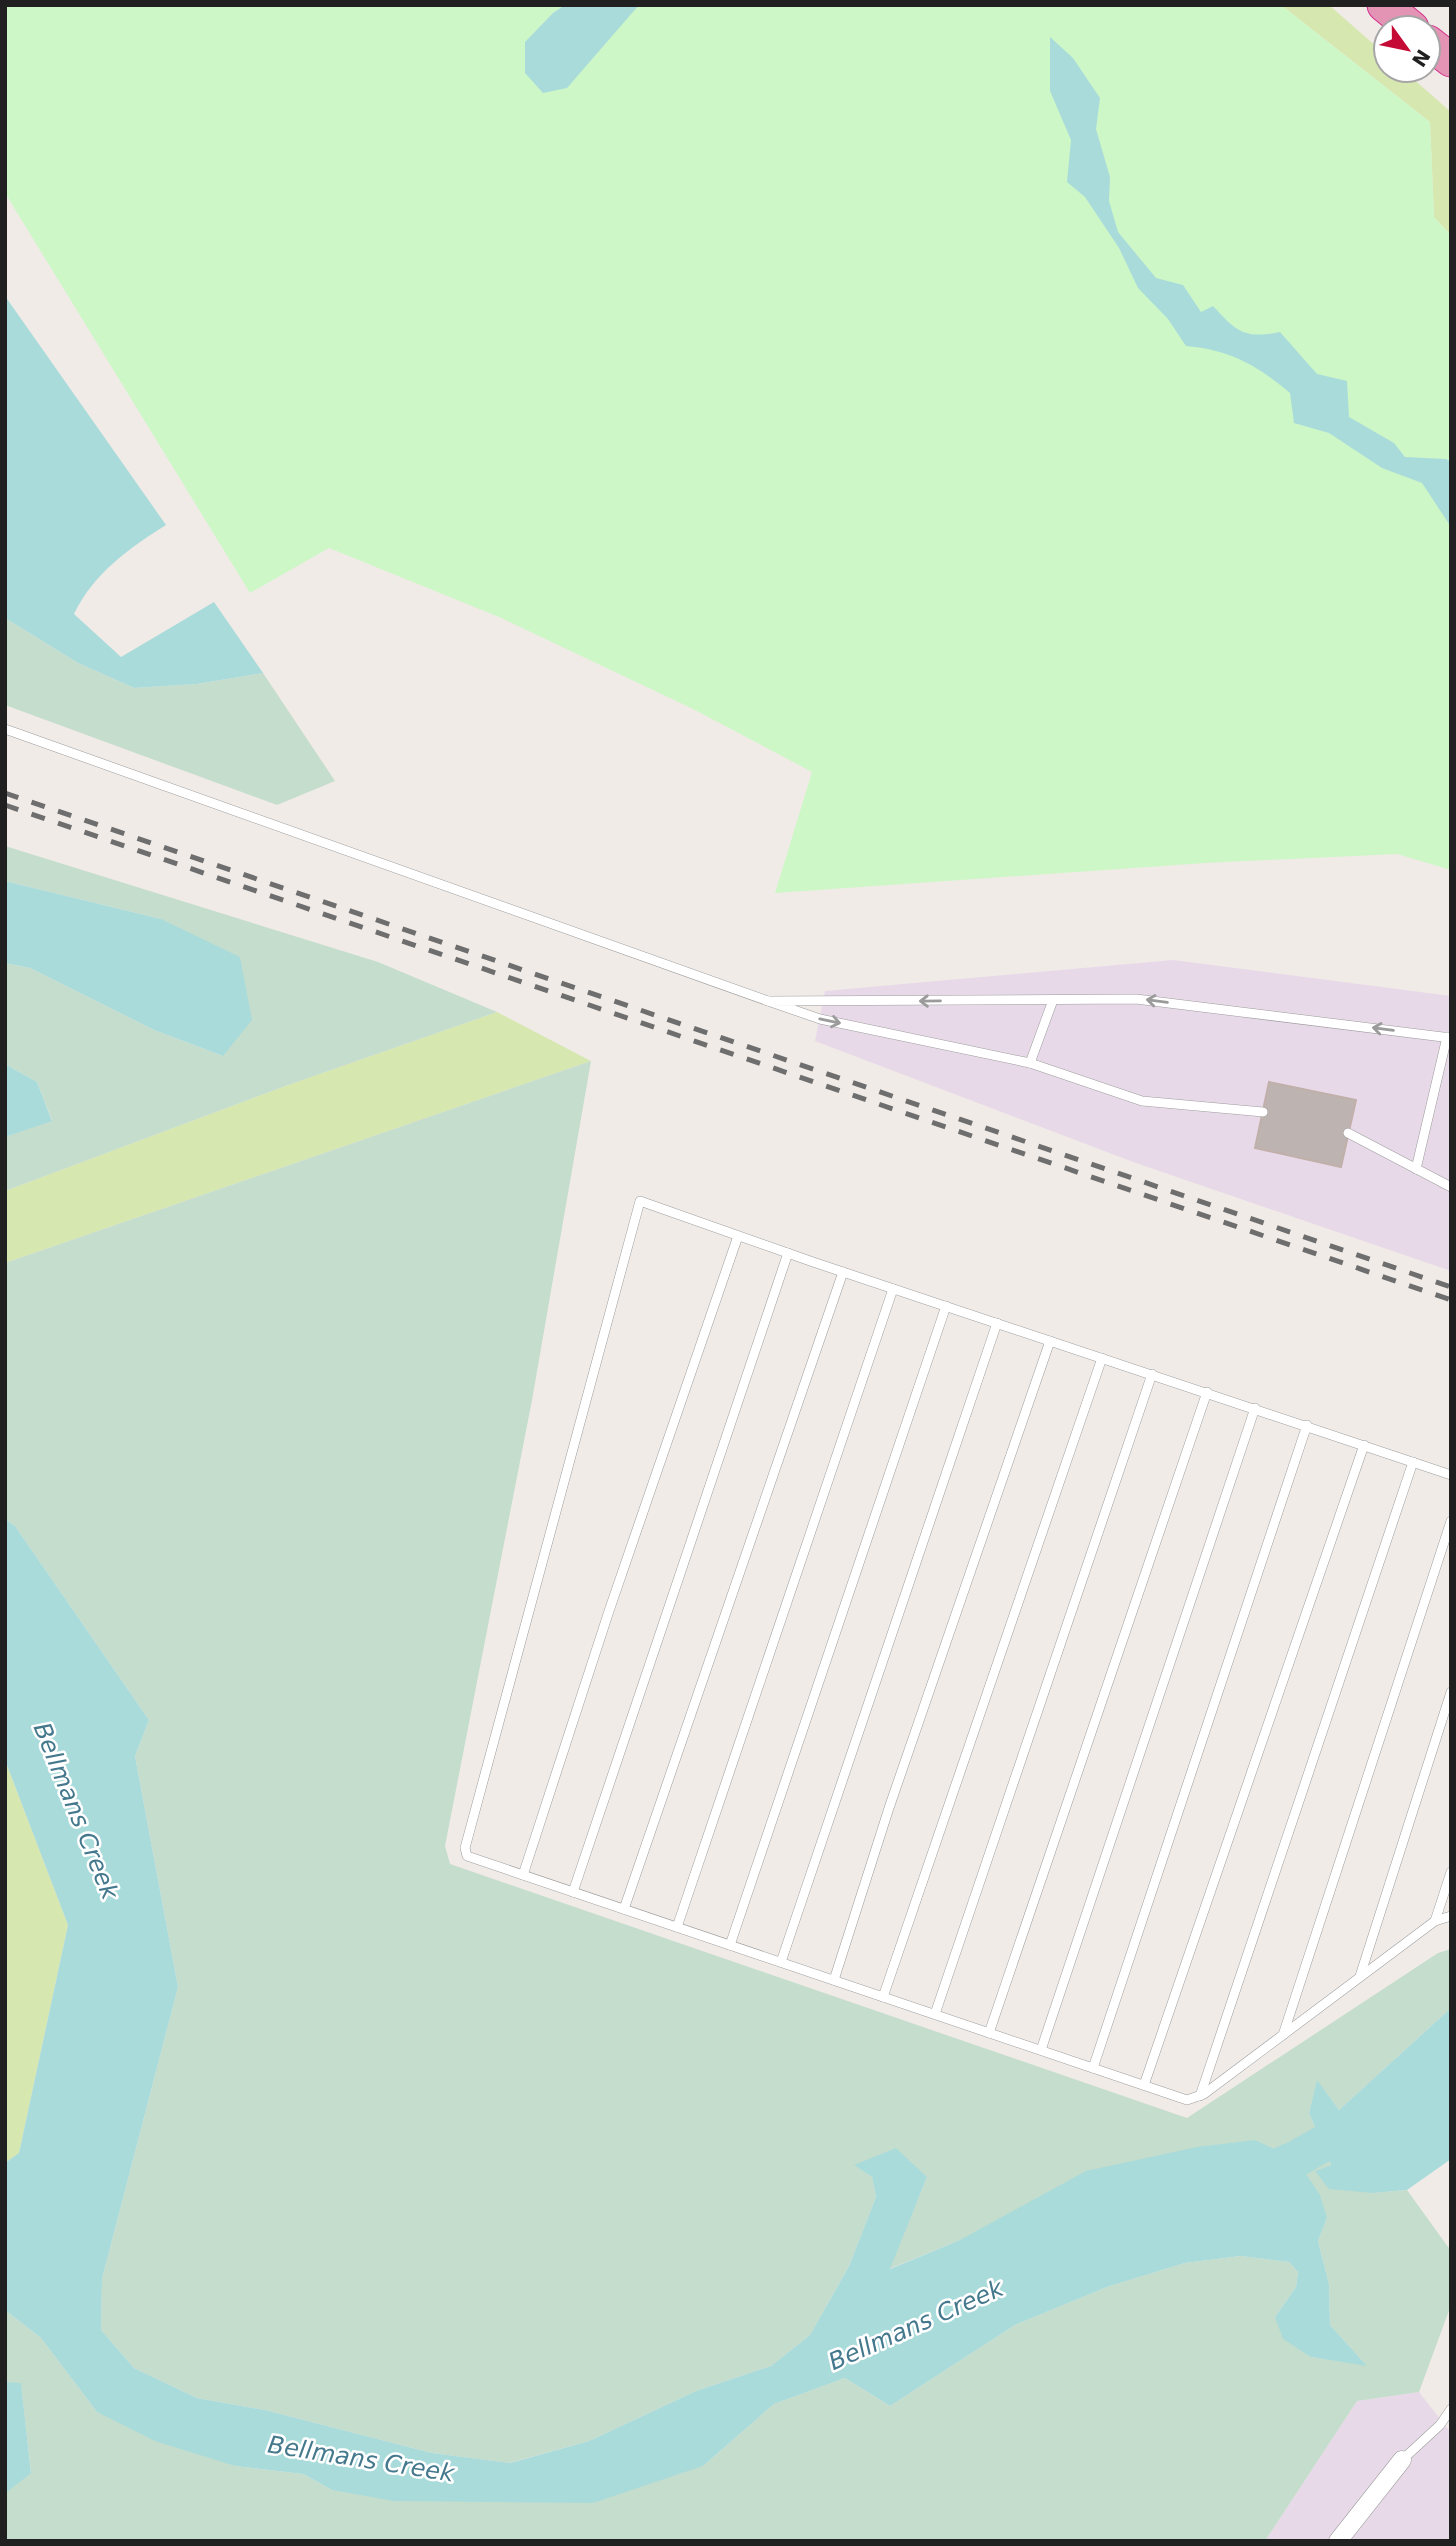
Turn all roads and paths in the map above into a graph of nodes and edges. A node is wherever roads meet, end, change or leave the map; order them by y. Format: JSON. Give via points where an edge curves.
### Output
{"nodes":[{"id":1,"x":5,"y":729,"type":"edge"},
{"id":2,"x":1053,"y":1000,"type":"junction"},
{"id":3,"x":768,"y":1001,"type":"junction"},
{"id":4,"x":1449,"y":1037,"type":"edge"},
{"id":5,"x":1030,"y":1063,"type":"junction"},
{"id":6,"x":1263,"y":1112,"type":"dead end"},
{"id":7,"x":1348,"y":1133,"type":"dead end"},
{"id":8,"x":1416,"y":1169,"type":"junction"},
{"id":9,"x":1451,"y":1187,"type":"edge"},
{"id":10,"x":738,"y":1236,"type":"junction"},
{"id":11,"x":788,"y":1254,"type":"junction"},
{"id":12,"x":843,"y":1272,"type":"junction"},
{"id":13,"x":893,"y":1289,"type":"junction"},
{"id":14,"x":946,"y":1306,"type":"junction"},
{"id":15,"x":997,"y":1323,"type":"junction"},
{"id":16,"x":1050,"y":1340,"type":"junction"},
{"id":17,"x":1102,"y":1358,"type":"junction"},
{"id":18,"x":1152,"y":1374,"type":"junction"},
{"id":19,"x":1207,"y":1392,"type":"junction"},
{"id":20,"x":1255,"y":1408,"type":"junction"},
{"id":21,"x":1307,"y":1425,"type":"junction"},
{"id":22,"x":1364,"y":1445,"type":"junction"},
{"id":23,"x":1413,"y":1462,"type":"junction"},
{"id":24,"x":1451,"y":1475,"type":"edge"},
{"id":25,"x":1451,"y":1521,"type":"edge"},
{"id":26,"x":1451,"y":1692,"type":"edge"},
{"id":27,"x":1451,"y":1872,"type":"edge"},
{"id":28,"x":523,"y":1875,"type":"junction"},
{"id":29,"x":573,"y":1892,"type":"junction"},
{"id":30,"x":624,"y":1909,"type":"junction"},
{"id":31,"x":1451,"y":1916,"type":"edge"},
{"id":32,"x":1435,"y":1921,"type":"junction"},
{"id":33,"x":677,"y":1927,"type":"junction"},
{"id":34,"x":730,"y":1945,"type":"junction"},
{"id":35,"x":781,"y":1962,"type":"junction"},
{"id":36,"x":1360,"y":1976,"type":"junction"},
{"id":37,"x":834,"y":1980,"type":"junction"},
{"id":38,"x":883,"y":1997,"type":"junction"},
{"id":39,"x":935,"y":2014,"type":"junction"},
{"id":40,"x":989,"y":2033,"type":"junction"},
{"id":41,"x":1282,"y":2036,"type":"junction"},
{"id":42,"x":1041,"y":2050,"type":"junction"},
{"id":43,"x":1093,"y":2068,"type":"junction"},
{"id":44,"x":1144,"y":2085,"type":"junction"},
{"id":45,"x":1200,"y":2095,"type":"junction"},
{"id":46,"x":1451,"y":2409,"type":"edge"},
{"id":47,"x":1402,"y":2460,"type":"joint"},
{"id":48,"x":1338,"y":2541,"type":"edge"}],
"edges":[{"from":1,"to":3,"type":"lane"},
{"from":2,"to":3,"type":"lane","one_way":true},
{"from":4,"to":2,"type":"lane","one_way":true,"via":[[1136,999]]},
{"from":2,"to":5,"type":"lane"},
{"from":3,"to":5,"type":"lane","one_way":true,"via":[[820,1019]]},
{"from":4,"to":8,"type":"lane"},
{"from":5,"to":6,"type":"lane","via":[[1142,1101]]},
{"from":7,"to":8,"type":"lane"},
{"from":8,"to":9,"type":"lane"},
{"from":10,"to":11,"type":"lane"},
{"from":10,"to":28,"type":"lane"},
{"from":10,"to":28,"type":"lane","via":[[640,1201],[465,1848],[467,1856]]},
{"from":11,"to":12,"type":"lane"},
{"from":11,"to":29,"type":"lane"},
{"from":12,"to":13,"type":"lane"},
{"from":12,"to":30,"type":"lane"},
{"from":13,"to":14,"type":"lane"},
{"from":13,"to":33,"type":"lane"},
{"from":14,"to":15,"type":"lane"},
{"from":14,"to":34,"type":"lane"},
{"from":15,"to":16,"type":"lane"},
{"from":15,"to":35,"type":"lane"},
{"from":16,"to":17,"type":"lane"},
{"from":16,"to":37,"type":"lane"},
{"from":17,"to":18,"type":"lane"},
{"from":17,"to":38,"type":"lane"},
{"from":18,"to":19,"type":"lane"},
{"from":18,"to":39,"type":"lane"},
{"from":19,"to":20,"type":"lane"},
{"from":19,"to":40,"type":"lane"},
{"from":20,"to":21,"type":"lane"},
{"from":20,"to":42,"type":"lane"},
{"from":21,"to":22,"type":"lane"},
{"from":21,"to":43,"type":"lane"},
{"from":22,"to":23,"type":"lane"},
{"from":22,"to":44,"type":"lane"},
{"from":23,"to":24,"type":"lane"},
{"from":23,"to":45,"type":"lane"},
{"from":25,"to":41,"type":"lane"},
{"from":26,"to":36,"type":"lane"},
{"from":27,"to":32,"type":"lane"},
{"from":28,"to":29,"type":"lane"},
{"from":29,"to":30,"type":"lane"},
{"from":30,"to":33,"type":"lane"},
{"from":31,"to":32,"type":"lane"},
{"from":32,"to":36,"type":"lane"},
{"from":33,"to":34,"type":"lane"},
{"from":34,"to":35,"type":"lane"},
{"from":35,"to":37,"type":"lane"},
{"from":36,"to":41,"type":"lane"},
{"from":37,"to":38,"type":"lane"},
{"from":38,"to":39,"type":"lane"},
{"from":39,"to":40,"type":"lane"},
{"from":40,"to":42,"type":"lane"},
{"from":41,"to":45,"type":"lane"},
{"from":42,"to":43,"type":"lane"},
{"from":43,"to":44,"type":"lane"},
{"from":44,"to":45,"type":"lane","via":[[1187,2100]]},
{"from":46,"to":47,"type":"lane"},
{"from":47,"to":48,"type":"street"}]}
